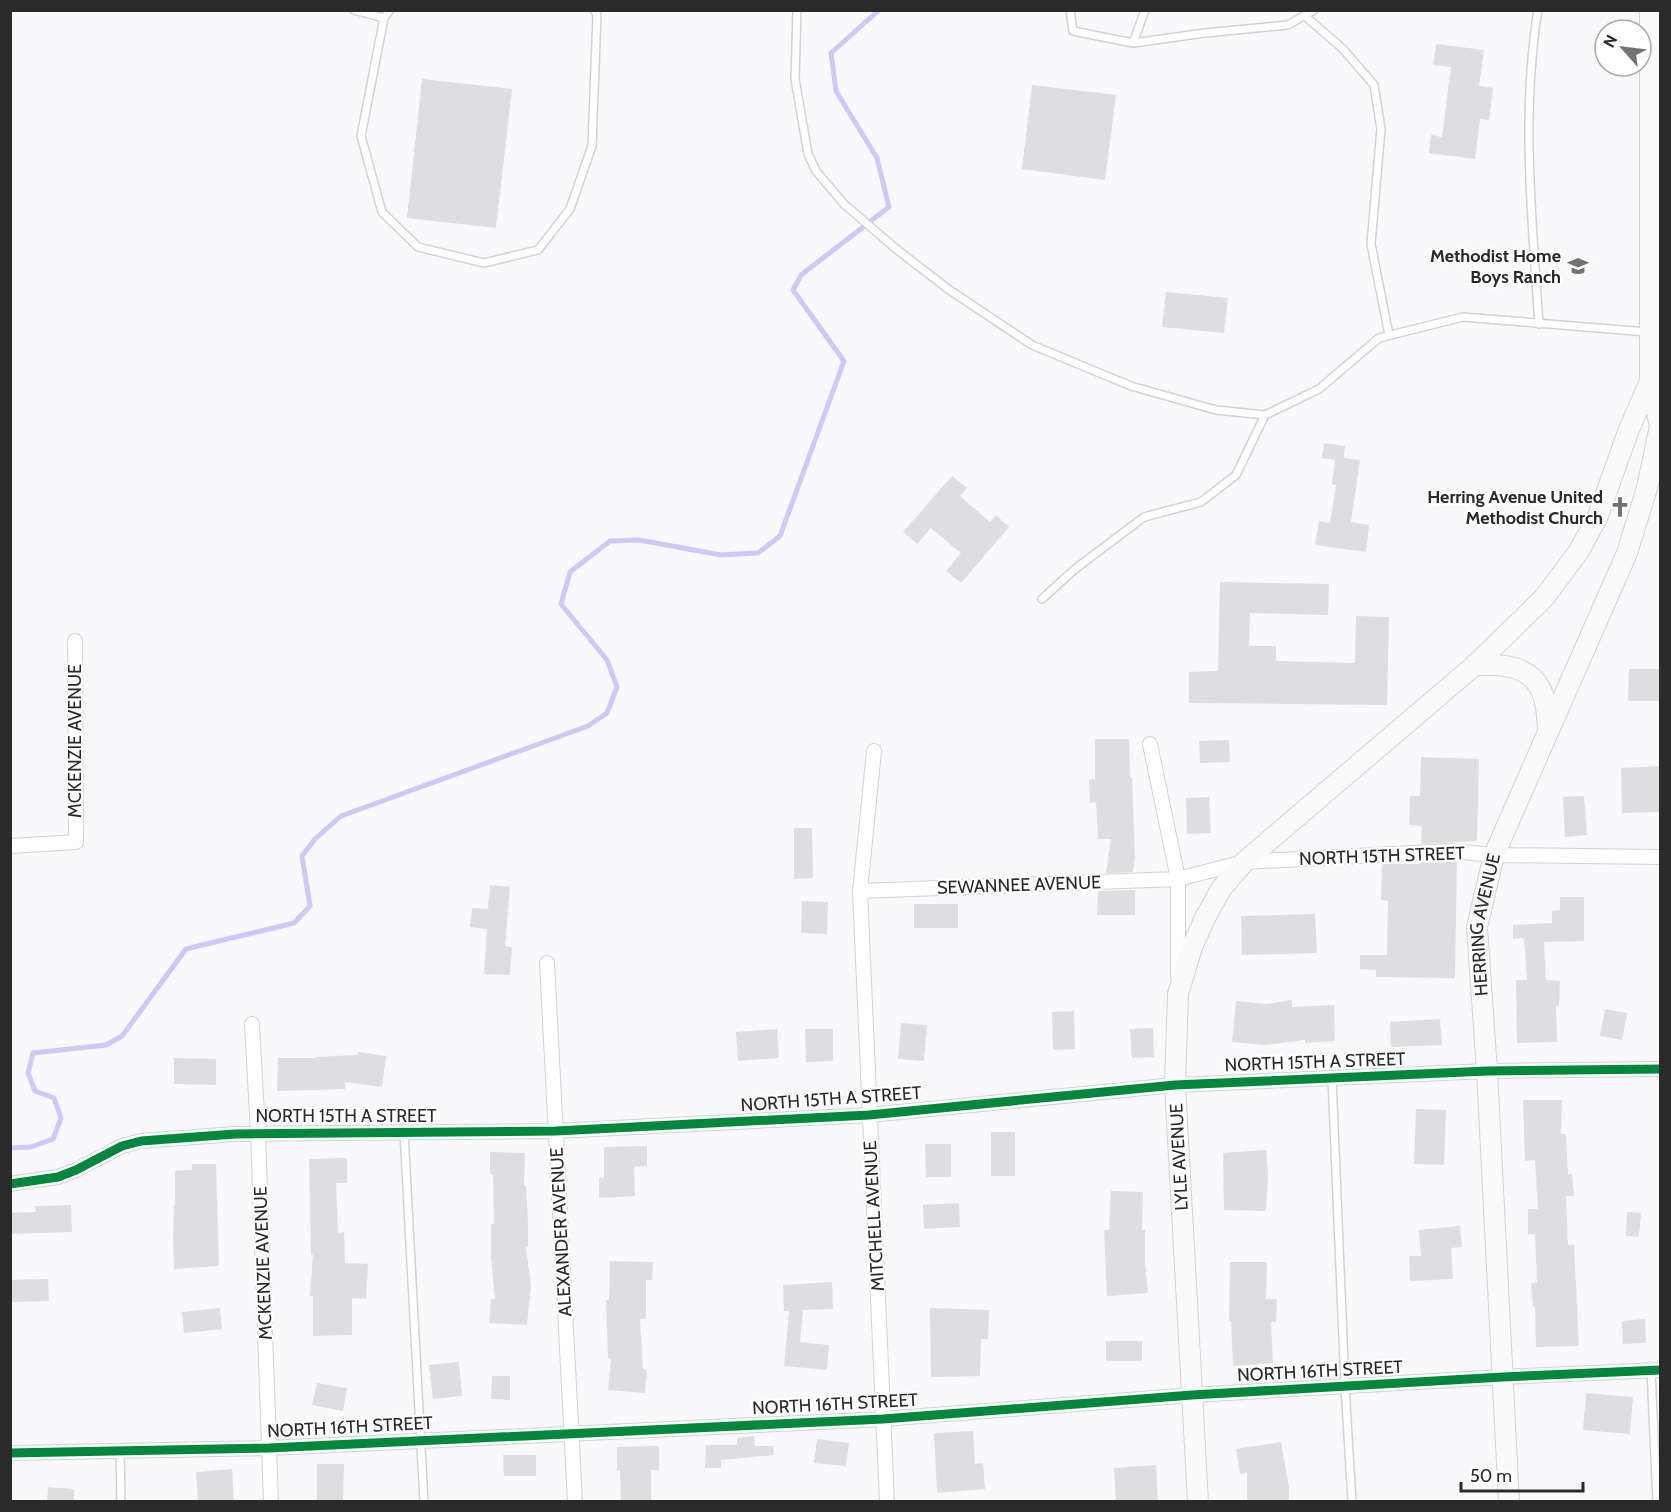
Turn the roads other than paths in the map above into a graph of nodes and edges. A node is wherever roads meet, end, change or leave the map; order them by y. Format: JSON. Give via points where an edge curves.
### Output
{"nodes":[{"id":1,"x":354,"y":10,"type":"edge"},
{"id":2,"x":390,"y":10,"type":"edge"},
{"id":3,"x":797,"y":10,"type":"edge"},
{"id":4,"x":1070,"y":10,"type":"edge"},
{"id":5,"x":1145,"y":10,"type":"edge"},
{"id":6,"x":1314,"y":10,"type":"edge"},
{"id":7,"x":1538,"y":10,"type":"edge"},
{"id":8,"x":1650,"y":10,"type":"edge"},
{"id":9,"x":597,"y":12,"type":"edge"},
{"id":10,"x":1305,"y":16,"type":"junction"},
{"id":11,"x":384,"y":18,"type":"junction"},
{"id":12,"x":1133,"y":44,"type":"junction"},
{"id":13,"x":1539,"y":324,"type":"junction"},
{"id":14,"x":1650,"y":332,"type":"junction"},
{"id":15,"x":1389,"y":335,"type":"junction"},
{"id":16,"x":1655,"y":357,"type":"edge"},
{"id":17,"x":1650,"y":381,"type":"junction"},
{"id":18,"x":1265,"y":416,"type":"junction"},
{"id":19,"x":1042,"y":599,"type":"dead end"},
{"id":20,"x":75,"y":641,"type":"dead end"},
{"id":21,"x":1475,"y":665,"type":"junction"},
{"id":22,"x":1548,"y":729,"type":"junction"},
{"id":23,"x":1150,"y":744,"type":"dead end"},
{"id":24,"x":874,"y":751,"type":"dead end"},
{"id":25,"x":10,"y":846,"type":"edge"},
{"id":26,"x":1494,"y":855,"type":"junction"},
{"id":27,"x":1660,"y":857,"type":"edge"},
{"id":28,"x":1244,"y":862,"type":"junction"},
{"id":29,"x":1178,"y":879,"type":"junction"},
{"id":30,"x":860,"y":891,"type":"junction"},
{"id":31,"x":547,"y":963,"type":"dead end"},
{"id":32,"x":1178,"y":994,"type":"junction"},
{"id":33,"x":252,"y":1024,"type":"dead end"},
{"id":34,"x":1660,"y":1069,"type":"edge"},
{"id":35,"x":1487,"y":1071,"type":"junction"},
{"id":36,"x":1332,"y":1078,"type":"junction"},
{"id":37,"x":1175,"y":1084,"type":"junction"},
{"id":38,"x":869,"y":1115,"type":"junction"},
{"id":39,"x":556,"y":1131,"type":"junction"},
{"id":40,"x":404,"y":1132,"type":"junction"},
{"id":41,"x":258,"y":1133,"type":"junction"},
{"id":42,"x":10,"y":1184,"type":"edge"},
{"id":43,"x":1656,"y":1370,"type":"edge"},
{"id":44,"x":1503,"y":1377,"type":"junction"},
{"id":45,"x":1345,"y":1386,"type":"junction"},
{"id":46,"x":1192,"y":1395,"type":"junction"},
{"id":47,"x":883,"y":1419,"type":"junction"},
{"id":48,"x":572,"y":1433,"type":"junction"},
{"id":49,"x":421,"y":1441,"type":"junction"},
{"id":50,"x":269,"y":1448,"type":"junction"},
{"id":51,"x":120,"y":1451,"type":"junction"},
{"id":52,"x":10,"y":1453,"type":"edge"},
{"id":53,"x":121,"y":1502,"type":"edge"},
{"id":54,"x":271,"y":1502,"type":"edge"},
{"id":55,"x":424,"y":1502,"type":"edge"},
{"id":56,"x":575,"y":1502,"type":"edge"},
{"id":57,"x":887,"y":1502,"type":"edge"},
{"id":58,"x":1198,"y":1502,"type":"edge"},
{"id":59,"x":1352,"y":1502,"type":"edge"},
{"id":60,"x":1509,"y":1502,"type":"edge"},
{"id":61,"x":1657,"y":1502,"type":"edge"}],
"edges":[{"from":1,"to":11,"type":"lane"},
{"from":2,"to":11,"type":"lane"},
{"from":3,"to":18,"type":"lane","via":[[795,80],[808,154],[816,171],[844,204],[948,289],[1032,345],[1131,386],[1216,410]]},
{"from":4,"to":12,"type":"lane","via":[[1073,31]]},
{"from":5,"to":12,"type":"lane"},
{"from":6,"to":10,"type":"lane"},
{"from":7,"to":13,"type":"lane","via":[[1532,46],[1529,177]]},
{"from":8,"to":14,"type":"main road","name":"HERRING AVENUE"},
{"from":9,"to":11,"type":"lane","via":[[592,146],[570,209],[538,250],[484,263],[418,247],[382,212],[361,136]]},
{"from":10,"to":12,"type":"lane","via":[[1288,25]]},
{"from":10,"to":15,"type":"lane","via":[[1343,49],[1374,85],[1381,129],[1371,244]]},
{"from":13,"to":14,"type":"lane"},
{"from":13,"to":15,"type":"lane","via":[[1463,317]]},
{"from":14,"to":16,"type":"main road","name":"HERRING AVENUE"},
{"from":15,"to":18,"type":"lane","via":[[1379,338],[1319,389]]},
{"from":16,"to":17,"type":"main road","name":"HERRING AVENUE"},
{"from":17,"to":21,"type":"main road","name":"HERRING AVENUE","via":[[1598,516],[1579,551],[1544,598]]},
{"from":17,"to":22,"type":"main road","name":"HERRING AVENUE","via":[[1660,426],[1647,488],[1627,553]]},
{"from":18,"to":19,"type":"lane","via":[[1236,475],[1202,502],[1144,517]]},
{"from":20,"to":25,"type":"street","name":"MCKENZIE AVENUE","via":[[76,842]]},
{"from":21,"to":22,"type":"main road","via":[[1509,666],[1529,675],[1544,696]]},
{"from":21,"to":28,"type":"main road","name":"HERRING AVENUE"},
{"from":22,"to":26,"type":"main road","name":"HERRING AVENUE"},
{"from":23,"to":29,"type":"street","name":"LYLE AVENUE"},
{"from":24,"to":30,"type":"street","name":"MITCHELL AVENUE"},
{"from":26,"to":27,"type":"street","name":"NORTH 15TH STREET"},
{"from":26,"to":28,"type":"street","name":"NORTH 15TH STREET","via":[[1451,851]]},
{"from":26,"to":35,"type":"main road","name":"HERRING AVENUE","via":[[1477,927]]},
{"from":28,"to":29,"type":"street","name":"NORTH 15TH STREET"},
{"from":28,"to":32,"type":"main road","name":"HERRING AVENUE","via":[[1221,889],[1205,918]]},
{"from":29,"to":30,"type":"street","name":"SEWANNEE AVENUE"},
{"from":29,"to":32,"type":"street","name":"LYLE AVENUE"},
{"from":30,"to":38,"type":"street","name":"MITCHELL AVENUE"},
{"from":31,"to":39,"type":"street","name":"ALEXANDER AVENUE"},
{"from":32,"to":37,"type":"main road","name":"LYLE AVENUE"},
{"from":33,"to":41,"type":"street","name":"MCKENZIE AVENUE"},
{"from":34,"to":35,"type":"street","name":"NORTH 15TH A STREET"},
{"from":35,"to":36,"type":"street","name":"NORTH 15TH A STREET"},
{"from":35,"to":44,"type":"main road","name":"HERRING AVENUE"},
{"from":36,"to":37,"type":"street","name":"NORTH 15TH A STREET"},
{"from":36,"to":45,"type":"lane"},
{"from":37,"to":38,"type":"street","name":"NORTH 15TH A STREET"},
{"from":37,"to":46,"type":"main road","name":"LYLE AVENUE"},
{"from":38,"to":39,"type":"street","name":"NORTH 15TH A STREET"},
{"from":38,"to":47,"type":"street","name":"MITCHELL AVENUE"},
{"from":39,"to":40,"type":"street","name":"NORTH 15TH A STREET"},
{"from":39,"to":48,"type":"street","name":"ALEXANDER AVENUE"},
{"from":40,"to":41,"type":"street","name":"NORTH 15TH A STREET"},
{"from":40,"to":49,"type":"lane"},
{"from":41,"to":42,"type":"street","name":"NORTH 15TH A STREET","via":[[141,1141],[58,1177]]},
{"from":41,"to":50,"type":"street","name":"MCKENZIE AVENUE"},
{"from":43,"to":44,"type":"street","name":"NORTH 16TH STREET"},
{"from":43,"to":61,"type":"lane"},
{"from":44,"to":45,"type":"street","name":"NORTH 16TH STREET"},
{"from":44,"to":60,"type":"main road","name":"HERRING AVENUE"},
{"from":45,"to":46,"type":"street","name":"NORTH 16TH STREET"},
{"from":45,"to":59,"type":"lane"},
{"from":46,"to":47,"type":"street","name":"NORTH 16TH STREET"},
{"from":46,"to":58,"type":"main road","name":"LYLE AVENUE"},
{"from":47,"to":48,"type":"street","name":"NORTH 16TH STREET"},
{"from":47,"to":57,"type":"street","name":"MITCHELL AVENUE"},
{"from":48,"to":49,"type":"street","name":"NORTH 16TH STREET"},
{"from":48,"to":56,"type":"street","name":"ALEXANDER AVENUE"},
{"from":49,"to":50,"type":"street","name":"NORTH 16TH STREET"},
{"from":49,"to":55,"type":"lane"},
{"from":50,"to":51,"type":"street","name":"NORTH 16TH STREET"},
{"from":50,"to":54,"type":"street","name":"MCKENZIE AVENUE"},
{"from":51,"to":52,"type":"street","name":"NORTH 16TH STREET"},
{"from":51,"to":53,"type":"lane"}]}
